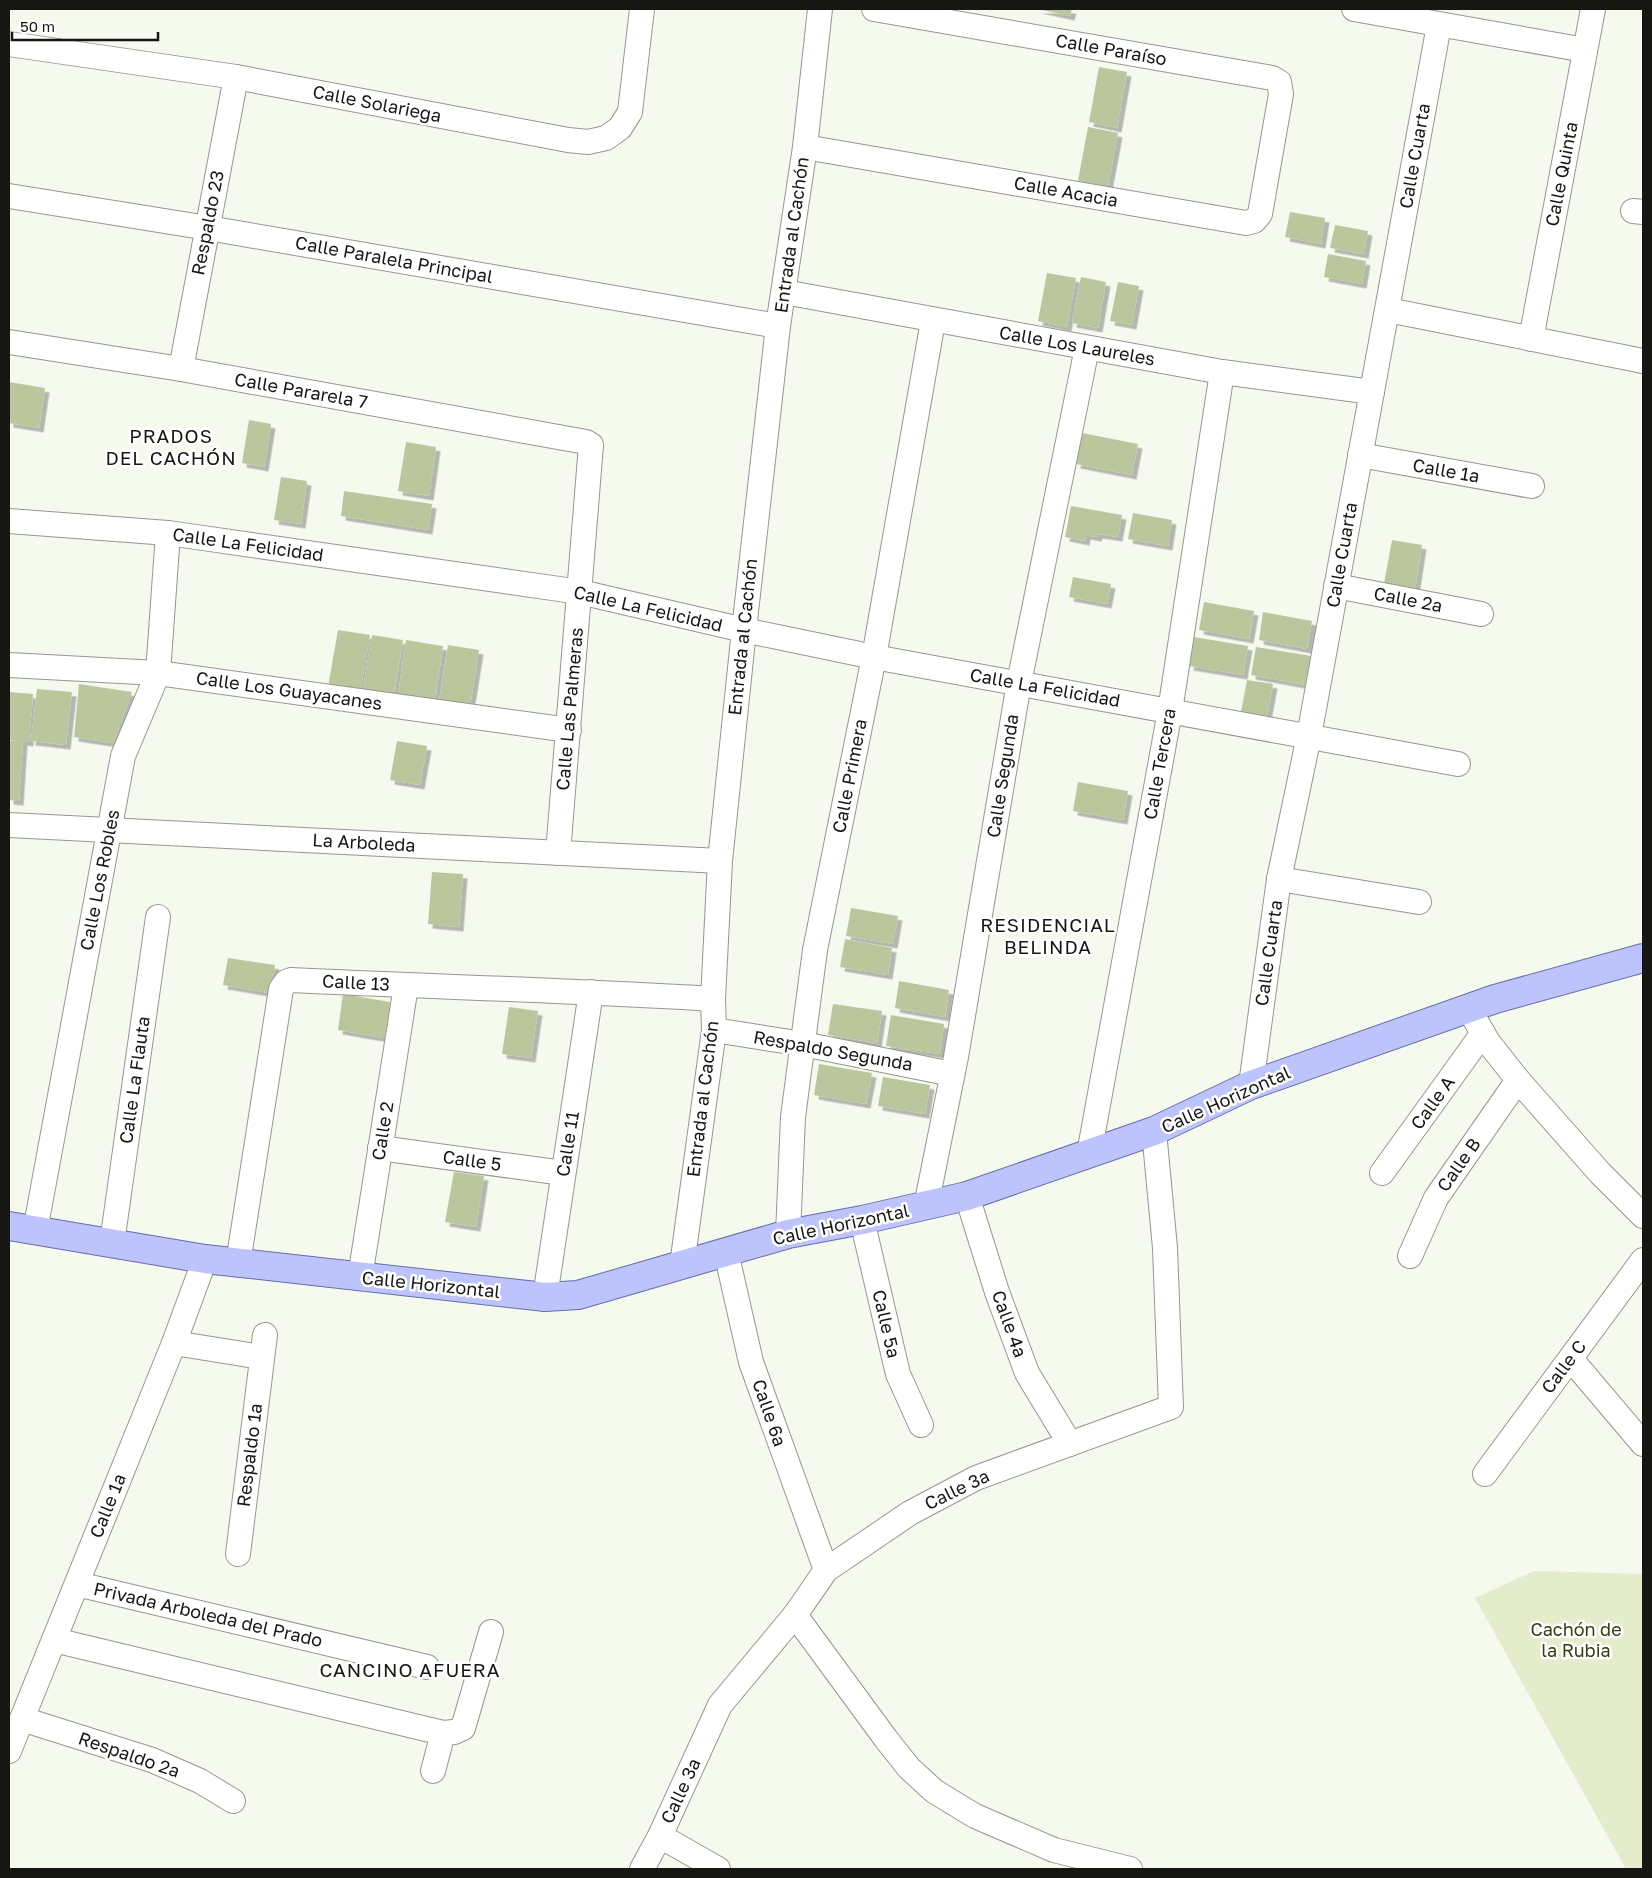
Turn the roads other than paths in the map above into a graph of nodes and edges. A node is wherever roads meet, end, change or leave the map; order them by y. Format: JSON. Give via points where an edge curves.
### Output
{"nodes":[{"id":1,"x":642,"y":9,"type":"edge"},
{"id":2,"x":820,"y":9,"type":"edge"},
{"id":3,"x":874,"y":9,"type":"edge"},
{"id":4,"x":1354,"y":9,"type":"edge"},
{"id":5,"x":1593,"y":9,"type":"edge"},
{"id":6,"x":1439,"y":25,"type":"junction"},
{"id":7,"x":9,"y":44,"type":"edge"},
{"id":8,"x":1585,"y":50,"type":"junction"},
{"id":9,"x":236,"y":77,"type":"junction"},
{"id":10,"x":805,"y":147,"type":"junction"},
{"id":11,"x":1271,"y":150,"type":"joint"},
{"id":12,"x":9,"y":196,"type":"edge"},
{"id":13,"x":208,"y":228,"type":"junction"},
{"id":14,"x":784,"y":292,"type":"junction"},
{"id":15,"x":1388,"y":310,"type":"junction"},
{"id":16,"x":934,"y":321,"type":"junction"},
{"id":17,"x":778,"y":326,"type":"junction"},
{"id":18,"x":1531,"y":339,"type":"junction"},
{"id":19,"x":9,"y":342,"type":"edge"},
{"id":20,"x":1087,"y":348,"type":"junction"},
{"id":21,"x":1643,"y":361,"type":"edge"},
{"id":22,"x":181,"y":369,"type":"junction"},
{"id":23,"x":1222,"y":372,"type":"junction"},
{"id":24,"x":1372,"y":392,"type":"junction"},
{"id":25,"x":591,"y":445,"type":"joint"},
{"id":26,"x":1360,"y":455,"type":"junction"},
{"id":27,"x":1532,"y":486,"type":"dead end"},
{"id":28,"x":9,"y":521,"type":"edge"},
{"id":29,"x":168,"y":533,"type":"junction"},
{"id":30,"x":1336,"y":586,"type":"junction"},
{"id":31,"x":580,"y":592,"type":"junction"},
{"id":32,"x":1480,"y":614,"type":"dead end"},
{"id":33,"x":744,"y":630,"type":"junction"},
{"id":34,"x":874,"y":657,"type":"junction"},
{"id":35,"x":9,"y":665,"type":"edge"},
{"id":36,"x":158,"y":673,"type":"junction"},
{"id":37,"x":1019,"y":683,"type":"junction"},
{"id":38,"x":1170,"y":711,"type":"junction"},
{"id":39,"x":568,"y":730,"type":"junction"},
{"id":40,"x":1309,"y":736,"type":"junction"},
{"id":41,"x":1458,"y":764,"type":"dead end"},
{"id":42,"x":9,"y":825,"type":"edge"},
{"id":43,"x":110,"y":829,"type":"junction"},
{"id":44,"x":558,"y":853,"type":"junction"},
{"id":45,"x":720,"y":860,"type":"junction"},
{"id":46,"x":1279,"y":879,"type":"junction"},
{"id":47,"x":1419,"y":902,"type":"dead end"},
{"id":48,"x":158,"y":917,"type":"dead end"},
{"id":49,"x":1643,"y":958,"type":"edge"},
{"id":50,"x":406,"y":986,"type":"junction"},
{"id":51,"x":591,"y":992,"type":"junction"},
{"id":52,"x":713,"y":999,"type":"junction"},
{"id":53,"x":1469,"y":1009,"type":"junction"},
{"id":54,"x":714,"y":1030,"type":"junction"},
{"id":55,"x":1483,"y":1033,"type":"junction"},
{"id":56,"x":803,"y":1044,"type":"junction"},
{"id":57,"x":952,"y":1074,"type":"junction"},
{"id":58,"x":1518,"y":1080,"type":"junction"},
{"id":59,"x":1251,"y":1085,"type":"junction"},
{"id":60,"x":1154,"y":1131,"type":"junction"},
{"id":61,"x":380,"y":1148,"type":"junction"},
{"id":62,"x":1089,"y":1154,"type":"junction"},
{"id":63,"x":564,"y":1173,"type":"junction"},
{"id":64,"x":1382,"y":1173,"type":"dead end"},
{"id":65,"x":967,"y":1196,"type":"junction"},
{"id":66,"x":926,"y":1206,"type":"junction"},
{"id":67,"x":1643,"y":1216,"type":"edge"},
{"id":68,"x":862,"y":1220,"type":"junction"},
{"id":69,"x":9,"y":1226,"type":"edge"},
{"id":70,"x":35,"y":1230,"type":"junction"},
{"id":71,"x":788,"y":1234,"type":"junction"},
{"id":72,"x":112,"y":1243,"type":"junction"},
{"id":73,"x":726,"y":1252,"type":"junction"},
{"id":74,"x":1410,"y":1256,"type":"dead end"},
{"id":75,"x":204,"y":1259,"type":"junction"},
{"id":76,"x":1643,"y":1260,"type":"edge"},
{"id":77,"x":238,"y":1263,"type":"junction"},
{"id":78,"x":682,"y":1265,"type":"junction"},
{"id":79,"x":360,"y":1277,"type":"junction"},
{"id":80,"x":545,"y":1297,"type":"junction"},
{"id":81,"x":174,"y":1343,"type":"junction"},
{"id":82,"x":1571,"y":1359,"type":"junction"},
{"id":83,"x":922,"y":1425,"type":"dead end"},
{"id":84,"x":1070,"y":1444,"type":"junction"},
{"id":85,"x":1643,"y":1444,"type":"edge"},
{"id":86,"x":1485,"y":1474,"type":"dead end"},
{"id":87,"x":238,"y":1554,"type":"dead end"},
{"id":88,"x":826,"y":1570,"type":"junction"},
{"id":89,"x":76,"y":1584,"type":"junction"},
{"id":90,"x":794,"y":1615,"type":"junction"},
{"id":91,"x":491,"y":1632,"type":"dead end"},
{"id":92,"x":54,"y":1640,"type":"junction"},
{"id":93,"x":427,"y":1667,"type":"dead end"},
{"id":94,"x":22,"y":1719,"type":"junction"},
{"id":95,"x":443,"y":1733,"type":"junction"},
{"id":96,"x":9,"y":1751,"type":"edge"},
{"id":97,"x":432,"y":1771,"type":"dead end"},
{"id":98,"x":233,"y":1801,"type":"dead end"},
{"id":99,"x":660,"y":1836,"type":"junction"},
{"id":100,"x":642,"y":1869,"type":"edge"},
{"id":101,"x":718,"y":1869,"type":"edge"},
{"id":102,"x":1130,"y":1869,"type":"edge"}],
"edges":[{"from":1,"to":9,"type":"street","name":"Calle Solariega","via":[[630,112],[620,128],[606,138],[588,142]]},
{"from":2,"to":10,"type":"street","name":"Entrada al Cachón"},
{"from":3,"to":11,"type":"street","name":"Calle Paraíso","via":[[1272,78],[1279,82],[1281,94]]},
{"from":4,"to":6,"type":"street"},
{"from":5,"to":8,"type":"street","name":"Calle Quinta"},
{"from":6,"to":8,"type":"street"},
{"from":6,"to":15,"type":"street","name":"Calle Cuarta"},
{"from":7,"to":9,"type":"street","name":"Calle Solariega"},
{"from":8,"to":18,"type":"street","name":"Calle Quinta"},
{"from":9,"to":13,"type":"street","name":"Respaldo 23"},
{"from":10,"to":11,"type":"street","name":"Calle Acacia","via":[[1246,223],[1260,214]]},
{"from":10,"to":14,"type":"street","name":"Entrada al Cachón"},
{"from":12,"to":13,"type":"street","name":"Calle Paralela Principal"},
{"from":13,"to":17,"type":"street","name":"Calle Paralela Principal"},
{"from":13,"to":22,"type":"street","name":"Respaldo 23"},
{"from":14,"to":16,"type":"street","name":"Calle Los Laureles"},
{"from":14,"to":17,"type":"street","name":"Entrada al Cachón"},
{"from":15,"to":18,"type":"street"},
{"from":15,"to":24,"type":"street","name":"Calle Cuarta"},
{"from":16,"to":20,"type":"street","name":"Calle Los Laureles"},
{"from":16,"to":34,"type":"street","name":"Calle Primera"},
{"from":17,"to":33,"type":"street","name":"Entrada al Cachón"},
{"from":18,"to":21,"type":"street"},
{"from":19,"to":22,"type":"street","name":"Calle Pararela 7"},
{"from":20,"to":23,"type":"street","name":"Calle Los Laureles"},
{"from":20,"to":37,"type":"street","name":"Calle Segunda"},
{"from":22,"to":25,"type":"street","name":"Calle Pararela 7"},
{"from":23,"to":24,"type":"street","name":"Calle Los Laureles"},
{"from":23,"to":38,"type":"street","name":"Calle Tercera"},
{"from":24,"to":26,"type":"street","name":"Calle Cuarta"},
{"from":25,"to":31,"type":"street","name":"Calle Las Palmeras"},
{"from":26,"to":27,"type":"street","name":"Calle 1a"},
{"from":26,"to":30,"type":"street","name":"Calle Cuarta"},
{"from":28,"to":29,"type":"street","name":"Calle La Felicidad"},
{"from":29,"to":31,"type":"street","name":"Calle La Felicidad"},
{"from":29,"to":36,"type":"street","name":"Calle Los Robles"},
{"from":30,"to":32,"type":"street","name":"Calle 2a"},
{"from":30,"to":40,"type":"street","name":"Calle Cuarta"},
{"from":31,"to":33,"type":"street","name":"Calle La Felicidad"},
{"from":31,"to":39,"type":"street","name":"Calle Las Palmeras"},
{"from":33,"to":34,"type":"street","name":"Calle La Felicidad"},
{"from":33,"to":45,"type":"street","name":"Entrada al Cachón"},
{"from":34,"to":37,"type":"street","name":"Calle La Felicidad"},
{"from":34,"to":56,"type":"street","name":"Calle Primera","via":[[815,950]]},
{"from":35,"to":36,"type":"street","name":"Calle Los Guayacanes"},
{"from":36,"to":39,"type":"street","name":"Calle Los Guayacanes"},
{"from":36,"to":43,"type":"street","name":"Calle Los Robles","via":[[124,756]]},
{"from":37,"to":38,"type":"street","name":"Calle La Felicidad"},
{"from":37,"to":57,"type":"street","name":"Calle Segunda"},
{"from":38,"to":40,"type":"street","name":"Calle La Felicidad"},
{"from":38,"to":62,"type":"street","name":"Calle Tercera"},
{"from":39,"to":44,"type":"street","name":"Calle Las Palmeras"},
{"from":40,"to":41,"type":"street","name":"Calle La Felicidad"},
{"from":40,"to":46,"type":"street","name":"Calle Cuarta"},
{"from":42,"to":43,"type":"street","name":"La Arboleda"},
{"from":43,"to":44,"type":"street","name":"La Arboleda"},
{"from":43,"to":70,"type":"street","name":"Calle Los Robles"},
{"from":44,"to":45,"type":"street","name":"La Arboleda"},
{"from":45,"to":52,"type":"street","name":"Entrada al Cachón"},
{"from":46,"to":47,"type":"street"},
{"from":46,"to":59,"type":"street","name":"Calle Cuarta"},
{"from":48,"to":72,"type":"street","name":"Calle La Flauta"},
{"from":49,"to":53,"type":"main road","name":"Calle Horizontal"},
{"from":50,"to":51,"type":"street","name":"Calle 13"},
{"from":50,"to":61,"type":"street","name":"Calle 2"},
{"from":50,"to":77,"type":"street","name":"Calle 13","via":[[291,980],[281,990]]},
{"from":51,"to":52,"type":"street","name":"Calle 13"},
{"from":51,"to":63,"type":"street","name":"Calle 11"},
{"from":52,"to":54,"type":"street","name":"Entrada al Cachón"},
{"from":53,"to":55,"type":"street"},
{"from":53,"to":59,"type":"main road","name":"Calle Horizontal"},
{"from":54,"to":56,"type":"street","name":"Respaldo Segunda"},
{"from":54,"to":78,"type":"street","name":"Entrada al Cachón"},
{"from":55,"to":58,"type":"street"},
{"from":55,"to":64,"type":"street","name":"Calle A"},
{"from":56,"to":57,"type":"street","name":"Respaldo Segunda"},
{"from":56,"to":71,"type":"street","name":"Calle Primera","via":[[793,1117]]},
{"from":57,"to":66,"type":"street","name":"Calle Segunda"},
{"from":58,"to":67,"type":"street","via":[[1600,1173]]},
{"from":58,"to":74,"type":"street","name":"Calle B","via":[[1436,1198]]},
{"from":59,"to":60,"type":"main road","name":"Calle Horizontal"},
{"from":60,"to":62,"type":"main road","name":"Calle Horizontal"},
{"from":60,"to":84,"type":"street","name":"Calle 3a","via":[[1165,1248],[1171,1407]]},
{"from":61,"to":63,"type":"street","name":"Calle 5"},
{"from":61,"to":79,"type":"street","name":"Calle 2"},
{"from":62,"to":65,"type":"main road","name":"Calle Horizontal"},
{"from":63,"to":80,"type":"street","name":"Calle 11"},
{"from":65,"to":66,"type":"main road","name":"Calle Horizontal"},
{"from":65,"to":84,"type":"street","name":"Calle 4a","via":[[1027,1373]]},
{"from":66,"to":68,"type":"main road","name":"Calle Horizontal"},
{"from":68,"to":71,"type":"main road","name":"Calle Horizontal"},
{"from":68,"to":83,"type":"street","name":"Calle 5a","via":[[898,1374]]},
{"from":69,"to":70,"type":"main road","name":"Calle Horizontal"},
{"from":70,"to":72,"type":"main road","name":"Calle Horizontal"},
{"from":71,"to":73,"type":"main road","name":"Calle Horizontal"},
{"from":72,"to":75,"type":"main road","name":"Calle Horizontal"},
{"from":73,"to":78,"type":"main road","name":"Calle Horizontal"},
{"from":73,"to":88,"type":"street","name":"Calle 6a","via":[[751,1362]]},
{"from":75,"to":77,"type":"main road","name":"Calle Horizontal"},
{"from":75,"to":81,"type":"street","name":"Calle 1a"},
{"from":76,"to":82,"type":"street","name":"Calle C"},
{"from":77,"to":79,"type":"main road","name":"Calle Horizontal"},
{"from":78,"to":80,"type":"main road","name":"Calle Horizontal","via":[[578,1295]]},
{"from":79,"to":80,"type":"main road","name":"Calle Horizontal"},
{"from":81,"to":87,"type":"street","name":"Respaldo 1a","via":[[264,1346]]},
{"from":81,"to":89,"type":"street","name":"Calle 1a"},
{"from":82,"to":85,"type":"street"},
{"from":82,"to":86,"type":"street","name":"Calle C"},
{"from":84,"to":88,"type":"street","name":"Calle 3a","via":[[976,1478],[910,1513]]},
{"from":88,"to":90,"type":"street","name":"Calle 3a"},
{"from":89,"to":92,"type":"street","name":"Calle 1a"},
{"from":89,"to":93,"type":"street","name":"Privada Arboleda del Prado"},
{"from":90,"to":99,"type":"street","name":"Calle 3a","via":[[720,1705]]},
{"from":90,"to":102,"type":"street","via":[[909,1768],[934,1791],[975,1816],[1054,1850]]},
{"from":91,"to":95,"type":"street","via":[[463,1728]]},
{"from":92,"to":94,"type":"street","name":"Calle 1a"},
{"from":92,"to":95,"type":"street"},
{"from":94,"to":96,"type":"street","name":"Calle 1a"},
{"from":94,"to":98,"type":"street","name":"Respaldo 2a","via":[[152,1760],[200,1781]]},
{"from":95,"to":97,"type":"street"},
{"from":99,"to":100,"type":"street","name":"Calle 3a"},
{"from":99,"to":101,"type":"street"}]}
